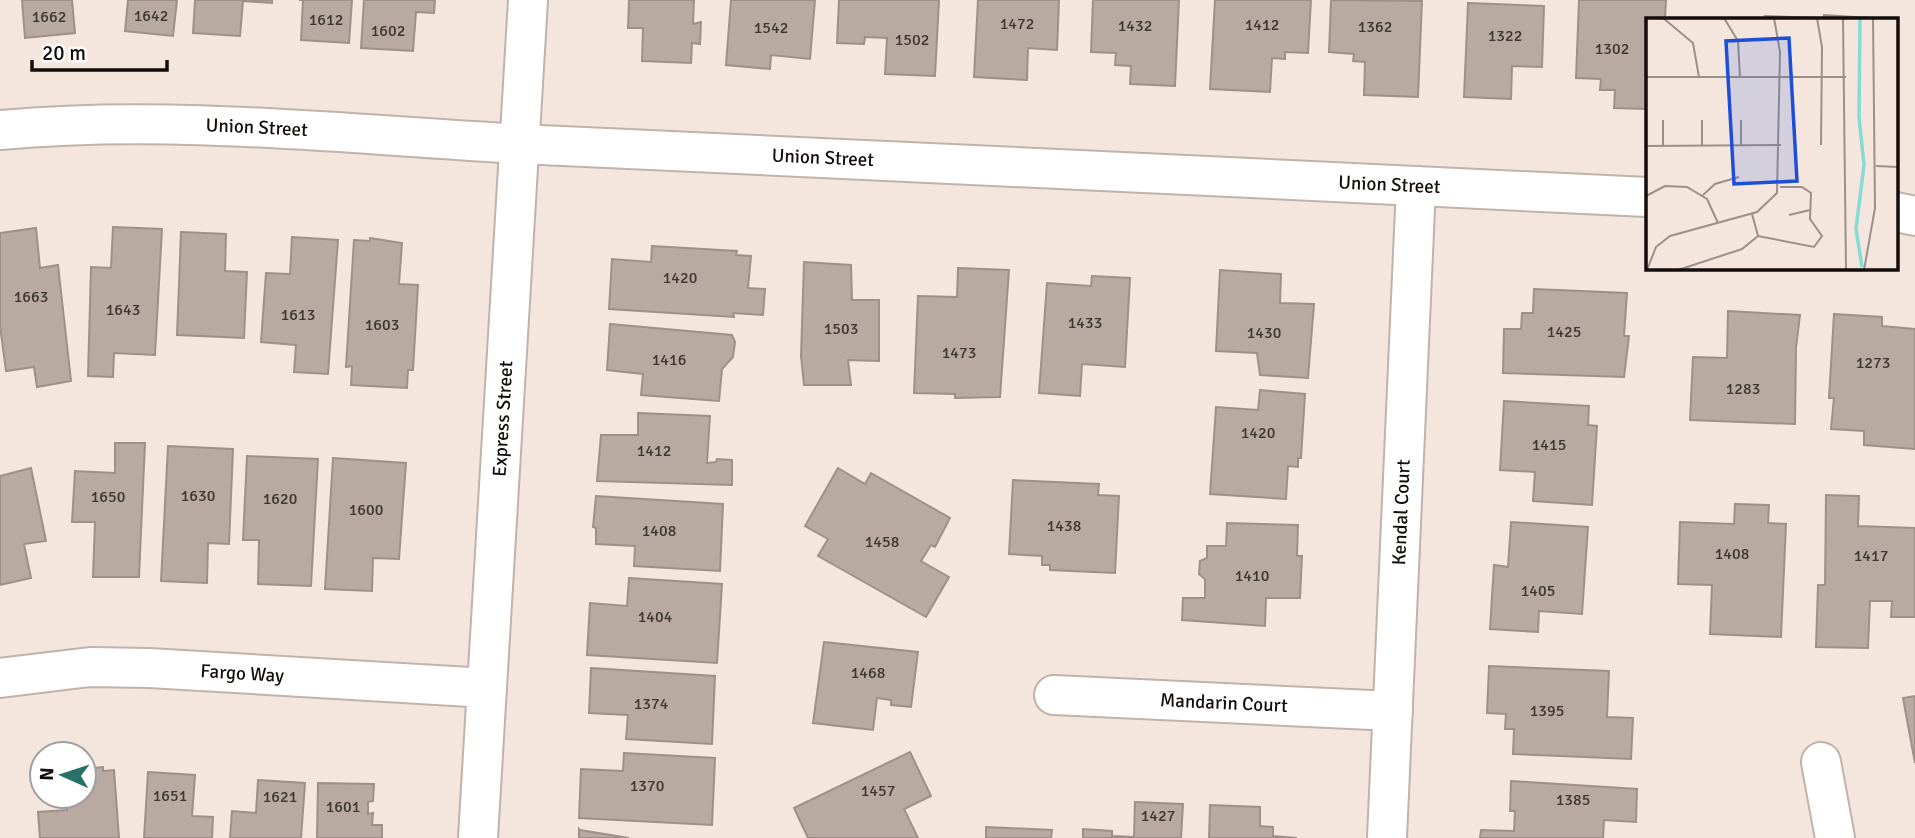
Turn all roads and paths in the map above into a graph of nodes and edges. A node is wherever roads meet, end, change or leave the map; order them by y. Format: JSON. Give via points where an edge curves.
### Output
{"nodes":[{"id":1,"x":528,"y":0,"type":"edge"},
{"id":2,"x":0,"y":130,"type":"edge"},
{"id":3,"x":519,"y":144,"type":"junction"},
{"id":4,"x":1416,"y":186,"type":"junction"},
{"id":5,"x":1646,"y":197,"type":"edge"},
{"id":6,"x":0,"y":678,"type":"edge"},
{"id":7,"x":487,"y":688,"type":"junction"},
{"id":8,"x":1054,"y":695,"type":"dead end"},
{"id":9,"x":1393,"y":711,"type":"junction"},
{"id":10,"x":1821,"y":762,"type":"dead end"},
{"id":11,"x":478,"y":838,"type":"edge"},
{"id":12,"x":1387,"y":838,"type":"edge"},
{"id":13,"x":1835,"y":838,"type":"edge"}],
"edges":[{"from":1,"to":3,"type":"street","name":"Express Street"},
{"from":2,"to":3,"type":"street","name":"Union Street","via":[[78,123],[181,124]]},
{"from":3,"to":4,"type":"street","name":"Union Street"},
{"from":3,"to":7,"type":"street","name":"Express Street"},
{"from":4,"to":5,"type":"street","name":"Union Street"},
{"from":4,"to":9,"type":"street","name":"Kendal Court"},
{"from":6,"to":7,"type":"street","name":"Fargo Way","via":[[90,667],[149,668]]},
{"from":7,"to":11,"type":"street","name":"Express Street"},
{"from":8,"to":9,"type":"street","name":"Mandarin Court"},
{"from":9,"to":12,"type":"street","name":"Kendal Court"},
{"from":10,"to":13,"type":"street"}]}
